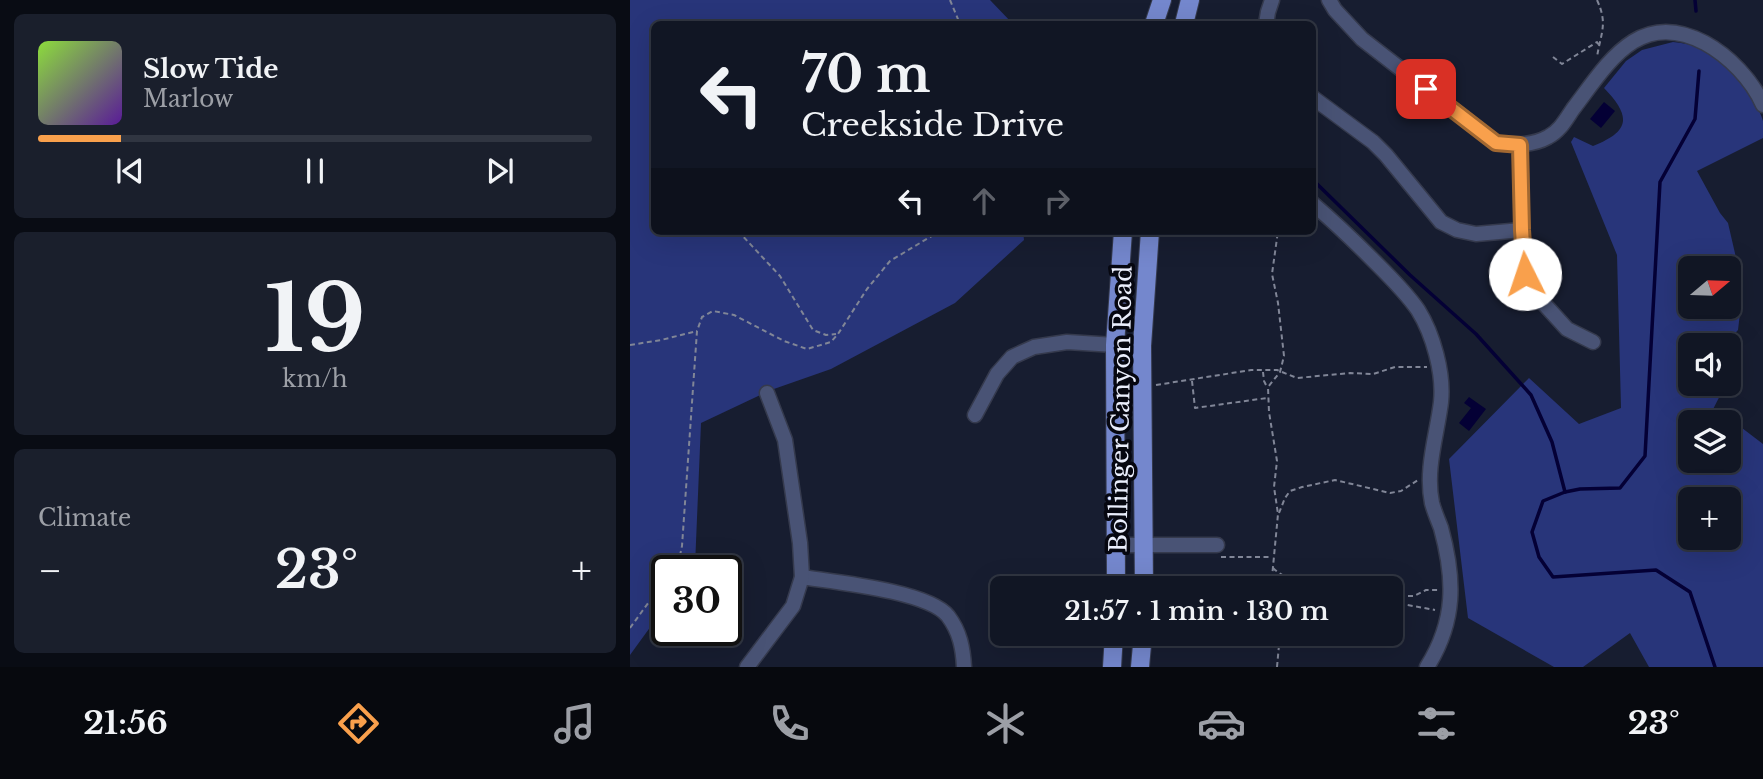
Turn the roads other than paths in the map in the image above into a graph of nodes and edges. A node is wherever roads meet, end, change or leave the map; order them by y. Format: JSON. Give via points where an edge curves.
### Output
{"nodes":[{"id":1,"x":1162,"y":0,"type":"edge"},
{"id":2,"x":1190,"y":0,"type":"edge"},
{"id":3,"x":1272,"y":0,"type":"edge"},
{"id":4,"x":1329,"y":0,"type":"edge"},
{"id":5,"x":1155,"y":21,"type":"edge"},
{"id":6,"x":1185,"y":21,"type":"edge"},
{"id":7,"x":1266,"y":21,"type":"edge"},
{"id":8,"x":1316,"y":100,"type":"edge"},
{"id":9,"x":1763,"y":105,"type":"edge"},
{"id":10,"x":1520,"y":145,"type":"junction"},
{"id":11,"x":1316,"y":207,"type":"edge"},
{"id":12,"x":1522,"y":230,"type":"junction"},
{"id":13,"x":1124,"y":235,"type":"edge"},
{"id":14,"x":1150,"y":235,"type":"edge"},
{"id":15,"x":1593,"y":342,"type":"dead end"},
{"id":16,"x":1115,"y":345,"type":"junction"},
{"id":17,"x":767,"y":393,"type":"dead end"},
{"id":18,"x":975,"y":415,"type":"dead end"},
{"id":19,"x":1116,"y":544,"type":"junction"},
{"id":20,"x":1143,"y":544,"type":"junction"},
{"id":21,"x":1217,"y":551,"type":"road end"},
{"id":22,"x":1115,"y":576,"type":"edge"},
{"id":23,"x":1144,"y":576,"type":"edge"},
{"id":24,"x":802,"y":578,"type":"junction"},
{"id":25,"x":1113,"y":646,"type":"edge"},
{"id":26,"x":1142,"y":646,"type":"edge"},
{"id":27,"x":747,"y":667,"type":"edge"},
{"id":28,"x":964,"y":667,"type":"edge"},
{"id":29,"x":1112,"y":667,"type":"edge"},
{"id":30,"x":1140,"y":667,"type":"edge"},
{"id":31,"x":1427,"y":667,"type":"edge"}],
"edges":[{"from":1,"to":5,"type":"main road"},
{"from":2,"to":6,"type":"main road"},
{"from":3,"to":7,"type":"street"},
{"from":4,"to":10,"type":"street","via":[[1362,39],[1496,143]]},
{"from":8,"to":12,"type":"street","via":[[1380,148],[1441,222],[1476,234]]},
{"from":9,"to":10,"type":"street","via":[[1738,67],[1709,46],[1689,35],[1657,33],[1626,44],[1561,127],[1548,137]]},
{"from":10,"to":12,"type":"street"},
{"from":11,"to":31,"type":"street","via":[[1418,310],[1436,352],[1441,399],[1430,469],[1432,503],[1449,570],[1450,612]]},
{"from":12,"to":15,"type":"street","via":[[1525,274],[1536,295],[1567,329]]},
{"from":13,"to":16,"type":"main road","name":"Bollinger Canyon Road"},
{"from":14,"to":20,"type":"main road","name":"Bollinger Canyon Road","via":[[1142,346]]},
{"from":16,"to":18,"type":"street","via":[[1068,342],[1034,347],[1012,357],[997,374]]},
{"from":16,"to":19,"type":"main road","name":"Bollinger Canyon Road"},
{"from":17,"to":24,"type":"street","via":[[785,440]]},
{"from":19,"to":20,"type":"street"},
{"from":19,"to":22,"type":"main road","name":"Bollinger Canyon Road"},
{"from":20,"to":21,"type":"street"},
{"from":20,"to":23,"type":"main road","name":"Bollinger Canyon Road"},
{"from":24,"to":27,"type":"street","via":[[793,606]]},
{"from":24,"to":28,"type":"street","via":[[873,587],[929,602],[947,614],[962,642]]},
{"from":25,"to":29,"type":"main road"},
{"from":26,"to":30,"type":"main road"}]}
